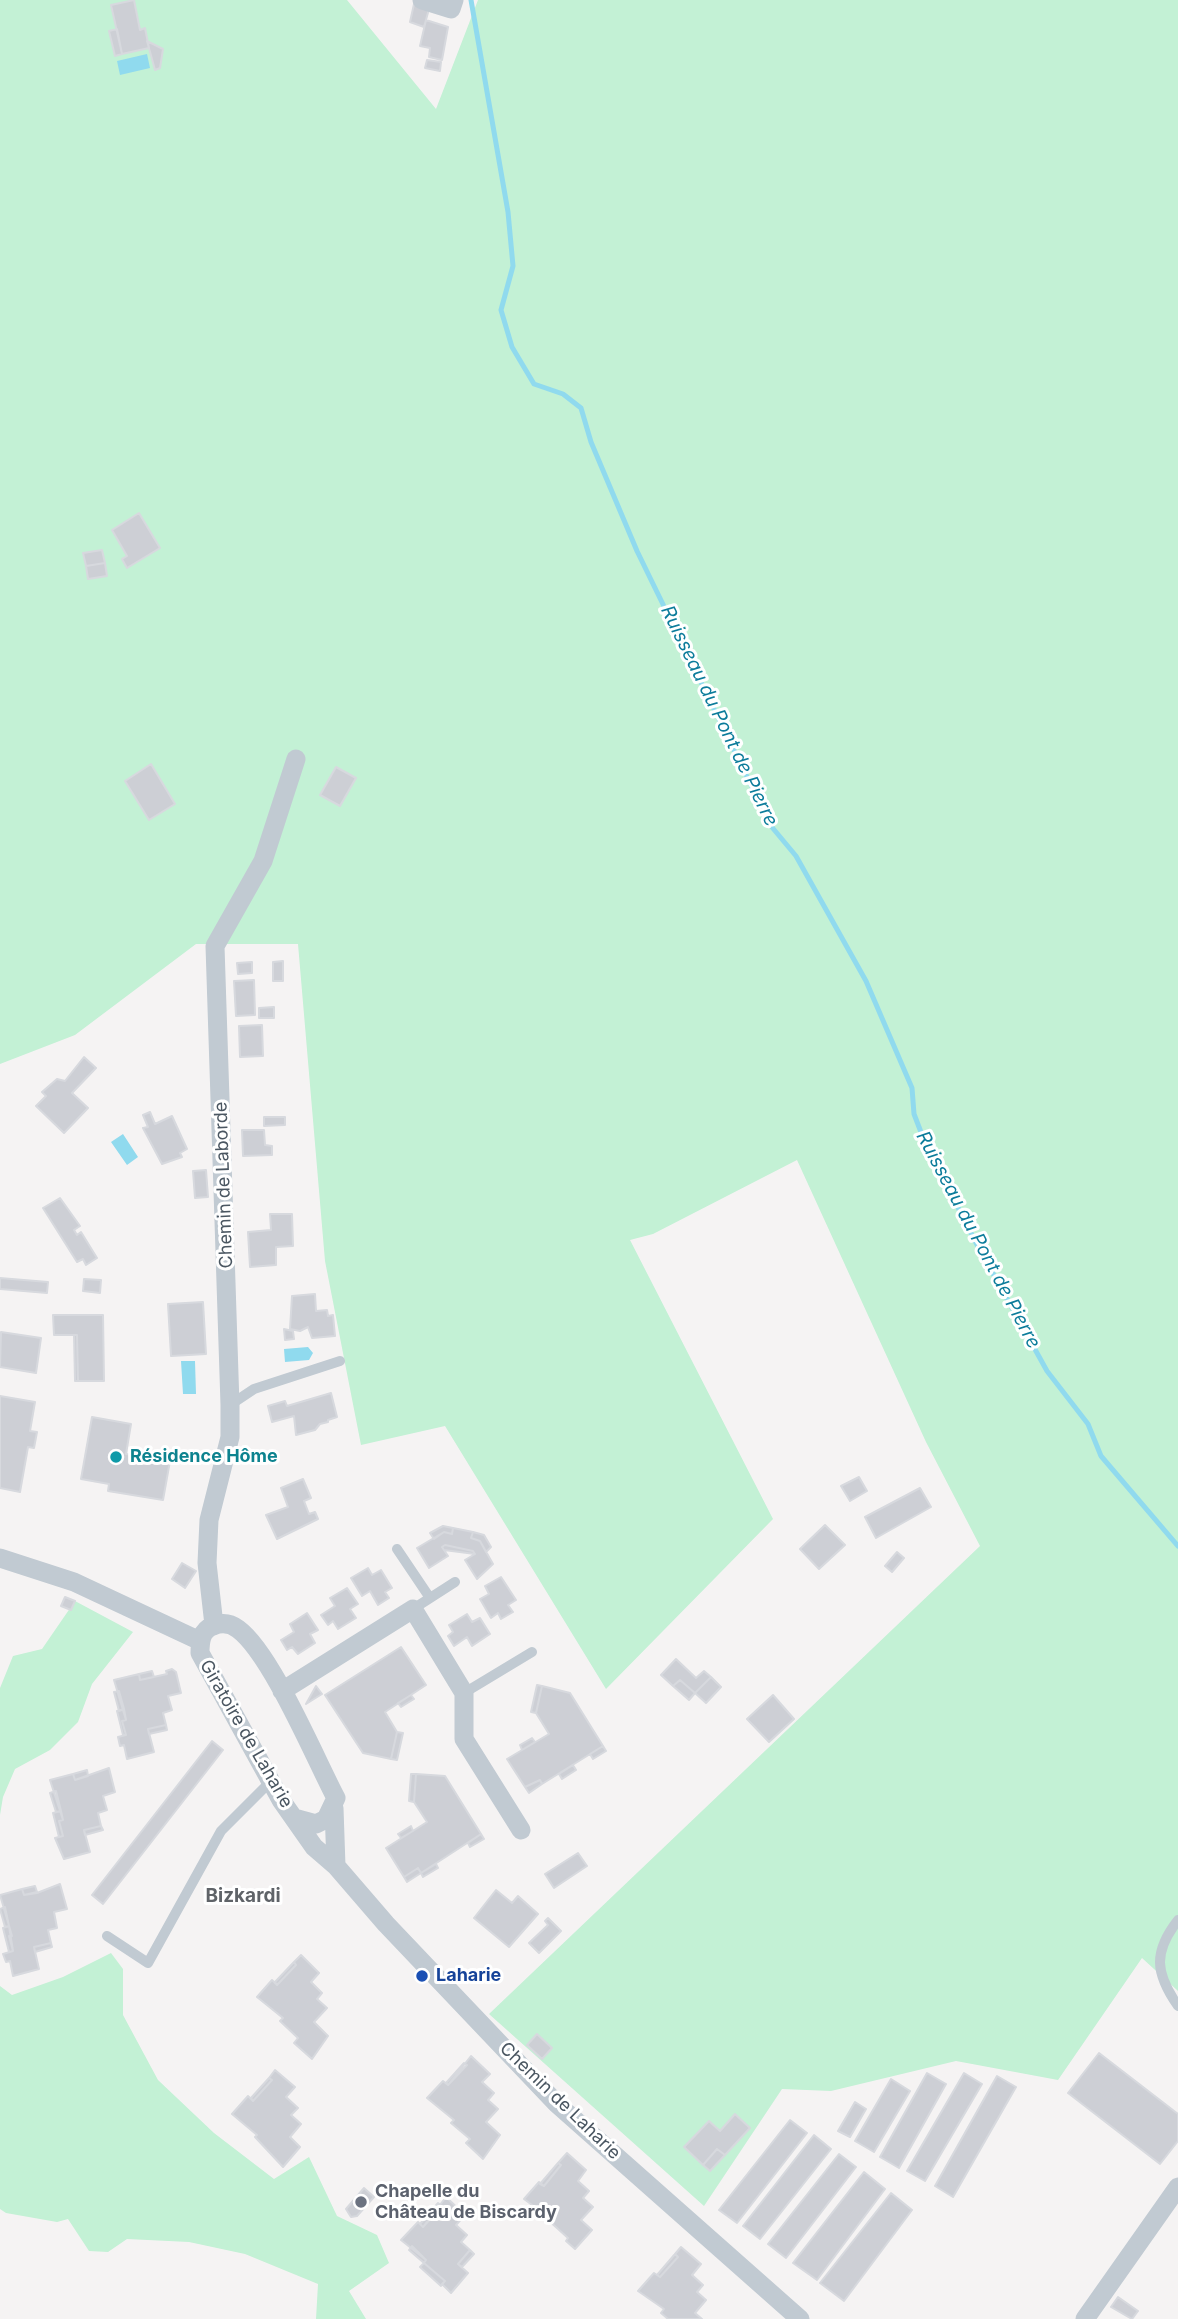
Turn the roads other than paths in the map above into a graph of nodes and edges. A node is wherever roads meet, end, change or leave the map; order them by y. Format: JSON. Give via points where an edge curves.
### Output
{"nodes":[{"id":1,"x":422,"y":0,"type":"edge"},
{"id":2,"x":452,"y":4,"type":"edge"},
{"id":3,"x":296,"y":759,"type":"dead end"},
{"id":4,"x":341,"y":1361,"type":"dead end"},
{"id":5,"x":230,"y":1405,"type":"junction"},
{"id":6,"x":397,"y":1549,"type":"dead end"},
{"id":7,"x":0,"y":1558,"type":"edge"},
{"id":8,"x":455,"y":1582,"type":"dead end"},
{"id":9,"x":430,"y":1598,"type":"junction"},
{"id":10,"x":413,"y":1609,"type":"junction"},
{"id":11,"x":214,"y":1625,"type":"junction"},
{"id":12,"x":200,"y":1641,"type":"junction"},
{"id":13,"x":532,"y":1651,"type":"dead end"},
{"id":14,"x":282,"y":1691,"type":"junction"},
{"id":15,"x":464,"y":1693,"type":"junction"},
{"id":16,"x":271,"y":1781,"type":"junction"},
{"id":17,"x":334,"y":1808,"type":"junction"},
{"id":18,"x":294,"y":1818,"type":"junction"},
{"id":19,"x":522,"y":1830,"type":"dead end"},
{"id":20,"x":336,"y":1866,"type":"junction"},
{"id":21,"x":1178,"y":1920,"type":"edge"},
{"id":22,"x":107,"y":1936,"type":"dead end"},
{"id":23,"x":1178,"y":2006,"type":"edge"},
{"id":24,"x":1178,"y":2187,"type":"edge"},
{"id":25,"x":800,"y":2319,"type":"edge"},
{"id":26,"x":1085,"y":2319,"type":"edge"}],
"edges":[{"from":1,"to":2,"type":"street"},
{"from":3,"to":5,"type":"street","name":"Chemin de Laborde","via":[[263,861],[215,946]]},
{"from":4,"to":5,"type":"lane","via":[[254,1389]]},
{"from":5,"to":11,"type":"street","name":"Chemin de Laborde","via":[[230,1437],[209,1520],[207,1563]]},
{"from":6,"to":9,"type":"lane"},
{"from":7,"to":12,"type":"street","via":[[86,1587]]},
{"from":8,"to":9,"type":"lane"},
{"from":9,"to":10,"type":"lane"},
{"from":10,"to":14,"type":"street"},
{"from":10,"to":15,"type":"street"},
{"from":11,"to":12,"type":"street","name":"Giratoire de Laharie"},
{"from":11,"to":14,"type":"street","via":[[236,1626],[250,1639]]},
{"from":12,"to":16,"type":"street","name":"Giratoire de Laharie","via":[[205,1664]]},
{"from":13,"to":15,"type":"lane"},
{"from":14,"to":17,"type":"street","via":[[336,1798]]},
{"from":15,"to":19,"type":"street","via":[[464,1739]]},
{"from":16,"to":18,"type":"street","name":"Giratoire de Laharie"},
{"from":16,"to":22,"type":"lane","via":[[221,1831],[148,1963]]},
{"from":17,"to":18,"type":"street","name":"Giratoire de Laharie","via":[[316,1824]]},
{"from":17,"to":20,"type":"street"},
{"from":18,"to":20,"type":"street","name":"Chemin de Laharie","via":[[314,1847]]},
{"from":20,"to":25,"type":"street","name":"Chemin de Laharie","via":[[557,2104]]},
{"from":21,"to":23,"type":"lane","via":[[1162,1941],[1159,1968]]},
{"from":24,"to":26,"type":"street"}]}
